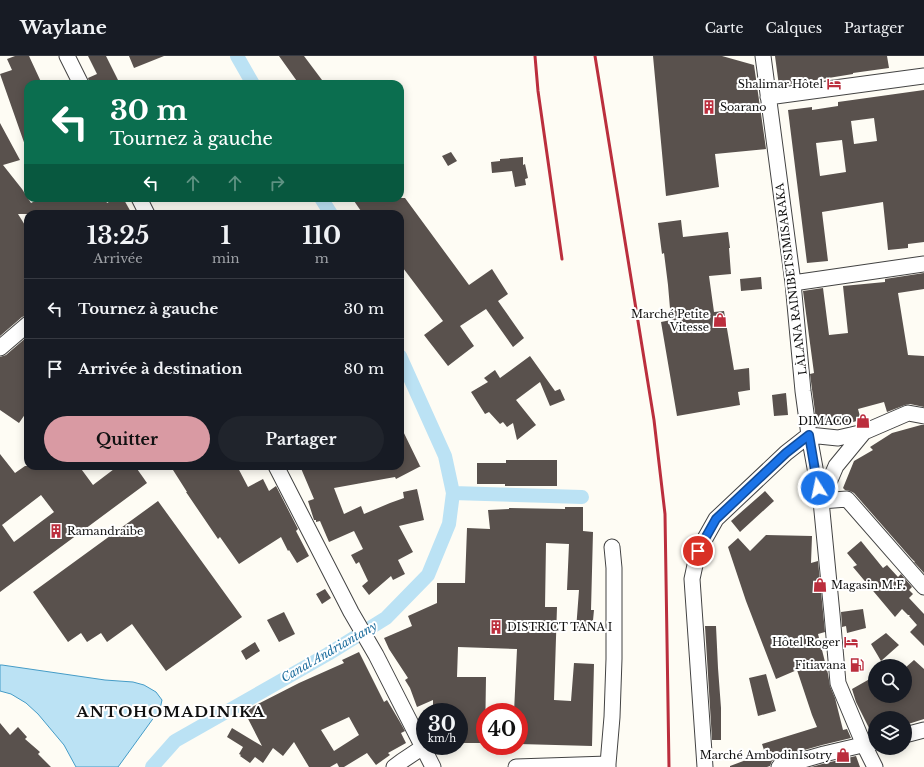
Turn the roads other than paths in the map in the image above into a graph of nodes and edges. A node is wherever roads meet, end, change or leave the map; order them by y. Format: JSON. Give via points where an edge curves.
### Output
{"nodes":[{"id":1,"x":67,"y":56,"type":"edge"},
{"id":2,"x":763,"y":56,"type":"edge"},
{"id":3,"x":924,"y":76,"type":"edge"},
{"id":4,"x":79,"y":80,"type":"edge"},
{"id":5,"x":768,"y":97,"type":"junction"},
{"id":6,"x":924,"y":264,"type":"edge"},
{"id":7,"x":793,"y":282,"type":"junction"},
{"id":8,"x":24,"y":327,"type":"edge"},
{"id":9,"x":0,"y":348,"type":"edge"},
{"id":10,"x":924,"y":416,"type":"edge"},
{"id":11,"x":864,"y":432,"type":"junction"},
{"id":12,"x":809,"y":435,"type":"junction"},
{"id":13,"x":278,"y":470,"type":"edge"},
{"id":14,"x":821,"y":501,"type":"junction"},
{"id":15,"x":612,"y":547,"type":"dead end"},
{"id":16,"x":924,"y":587,"type":"edge"},
{"id":17,"x":924,"y":730,"type":"edge"},
{"id":18,"x":416,"y":733,"type":"edge"},
{"id":19,"x":912,"y":733,"type":"edge"},
{"id":20,"x":868,"y":741,"type":"edge"},
{"id":21,"x":868,"y":743,"type":"edge"},
{"id":22,"x":416,"y":752,"type":"edge"},
{"id":23,"x":427,"y":755,"type":"edge"},
{"id":24,"x":872,"y":755,"type":"edge"},
{"id":25,"x":608,"y":765,"type":"edge"},
{"id":26,"x":788,"y":766,"type":"edge"},
{"id":27,"x":394,"y":767,"type":"edge"},
{"id":28,"x":433,"y":767,"type":"edge"},
{"id":29,"x":516,"y":767,"type":"edge"},
{"id":30,"x":705,"y":767,"type":"edge"},
{"id":31,"x":875,"y":767,"type":"edge"}],
"edges":[{"from":1,"to":4,"type":"street"},
{"from":2,"to":5,"type":"street","name":"LÀLANA RAINIBETSIMISARAKA"},
{"from":3,"to":5,"type":"street"},
{"from":5,"to":7,"type":"street","name":"LÀLANA RAINIBETSIMISARAKA"},
{"from":6,"to":7,"type":"street"},
{"from":7,"to":12,"type":"street","name":"LÀLANA RAINIBETSIMISARAKA"},
{"from":8,"to":9,"type":"street"},
{"from":10,"to":11,"type":"street","via":[[908,413]]},
{"from":11,"to":12,"type":"street","via":[[838,438]]},
{"from":11,"to":14,"type":"street","via":[[836,466]]},
{"from":12,"to":14,"type":"street","name":"LÀLANA RAINIBETSIMISARAKA"},
{"from":12,"to":30,"type":"street","via":[[786,453],[716,519],[698,551],[692,579]]},
{"from":13,"to":18,"type":"street"},
{"from":14,"to":16,"type":"street","via":[[847,499]]},
{"from":14,"to":20,"type":"street","name":"LÀLANA RAINIBETSIMISARAKA","via":[[838,683]]},
{"from":15,"to":25,"type":"street","via":[[614,659]]},
{"from":17,"to":19,"type":"street"},
{"from":21,"to":26,"type":"street"},
{"from":22,"to":27,"type":"street"},
{"from":23,"to":28,"type":"street"},
{"from":24,"to":31,"type":"street","name":"LÀLANA RAINIBETSIMISARAKA"},
{"from":25,"to":29,"type":"street"}]}
